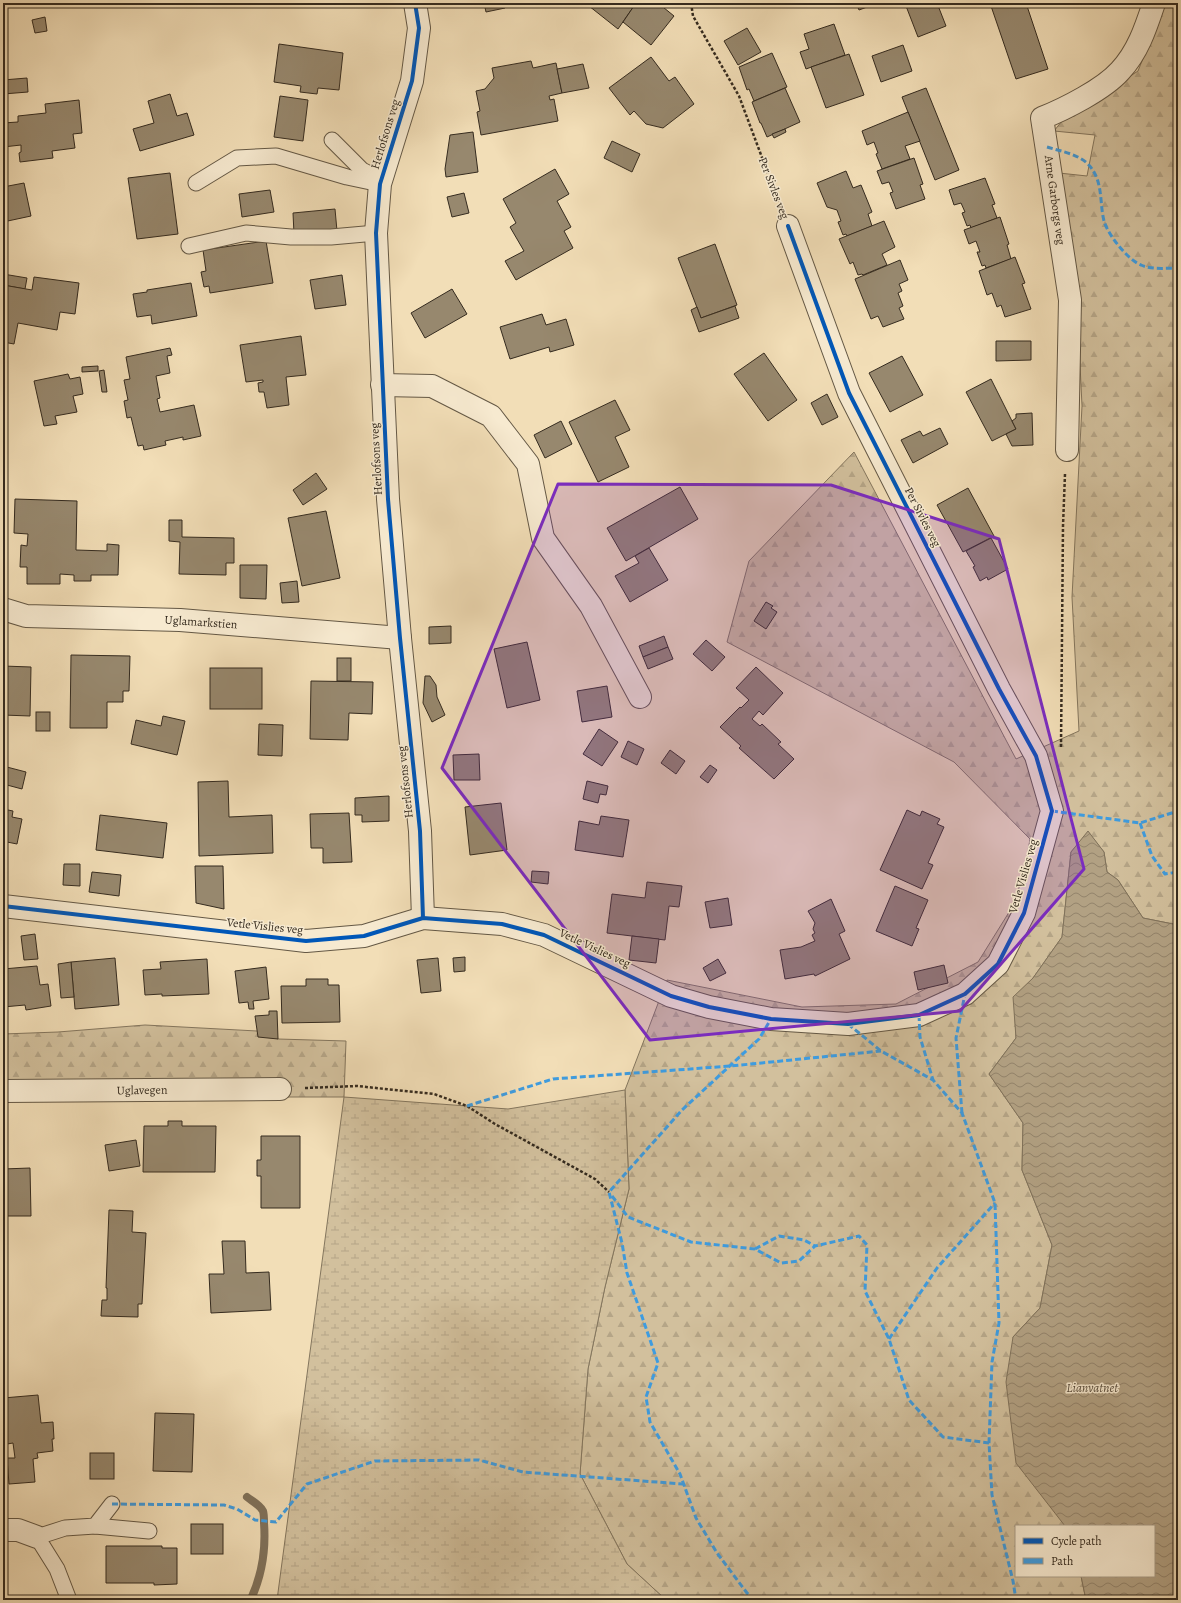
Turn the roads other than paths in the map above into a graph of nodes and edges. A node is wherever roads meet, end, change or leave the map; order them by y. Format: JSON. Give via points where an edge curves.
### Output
{"nodes":[{"id":1,"x":415,"y":3,"type":"edge"},
{"id":2,"x":1154,"y":3,"type":"edge"},
{"id":3,"x":332,"y":140,"type":"dead end"},
{"id":4,"x":380,"y":182,"type":"junction"},
{"id":5,"x":196,"y":183,"type":"dead end"},
{"id":6,"x":788,"y":226,"type":"road end"},
{"id":7,"x":376,"y":233,"type":"junction"},
{"id":8,"x":189,"y":246,"type":"dead end"},
{"id":9,"x":382,"y":385,"type":"junction"},
{"id":10,"x":1067,"y":450,"type":"road end"},
{"id":11,"x":3,"y":609,"type":"edge"},
{"id":12,"x":400,"y":638,"type":"junction"},
{"id":13,"x":640,"y":696,"type":"dead end"},
{"id":14,"x":1052,"y":811,"type":"joint"},
{"id":15,"x":3,"y":906,"type":"edge"},
{"id":16,"x":423,"y":918,"type":"junction"},
{"id":17,"x":280,"y":1089,"type":"road end"},
{"id":18,"x":3,"y":1091,"type":"edge"},
{"id":19,"x":112,"y":1504,"type":"dead end"},
{"id":20,"x":95,"y":1526,"type":"junction"},
{"id":21,"x":3,"y":1530,"type":"edge"},
{"id":22,"x":149,"y":1531,"type":"dead end"},
{"id":23,"x":37,"y":1537,"type":"junction"},
{"id":24,"x":68,"y":1600,"type":"edge"}],
"edges":[{"from":1,"to":4,"type":"street","name":"Herlofsons veg","via":[[419,28],[412,81]]},
{"from":2,"to":10,"type":"street","name":"Arne Garborgs veg","via":[[1145,30],[1120,71],[1109,81],[1064,109],[1042,118],[1070,300]]},
{"from":3,"to":4,"type":"lane","name":"Herlofsons veg","via":[[362,170]]},
{"from":4,"to":5,"type":"lane","via":[[347,177],[276,156],[237,158]]},
{"from":4,"to":7,"type":"street","name":"Herlofsons veg"},
{"from":6,"to":14,"type":"street","name":"Per Sivles veg","via":[[849,393],[1036,756]]},
{"from":7,"to":8,"type":"lane","via":[[311,237],[246,233]]},
{"from":7,"to":9,"type":"street","name":"Herlofsons veg"},
{"from":9,"to":12,"type":"street","name":"Herlofsons veg","via":[[388,499]]},
{"from":9,"to":13,"type":"street","via":[[432,386],[491,416],[528,464],[543,538],[591,606]]},
{"from":11,"to":12,"type":"street","name":"Uglamarkstien","via":[[26,616],[180,620]]},
{"from":12,"to":16,"type":"street","name":"Herlofsons veg","via":[[420,831]]},
{"from":14,"to":16,"type":"street","name":"Vetle Vislies veg","via":[[1024,913],[998,964],[966,994],[919,1015],[848,1024],[771,1019],[709,1007],[671,996],[544,935],[502,924]]},
{"from":15,"to":16,"type":"street","name":"Vetle Vislies veg","via":[[306,941],[364,936]]},
{"from":17,"to":18,"type":"street","name":"Uglavegen"},
{"from":19,"to":20,"type":"lane"},
{"from":20,"to":22,"type":"lane"},
{"from":20,"to":23,"type":"lane","via":[[65,1528]]},
{"from":21,"to":23,"type":"street","via":[[18,1530]]},
{"from":23,"to":24,"type":"lane","via":[[57,1570]]}]}
